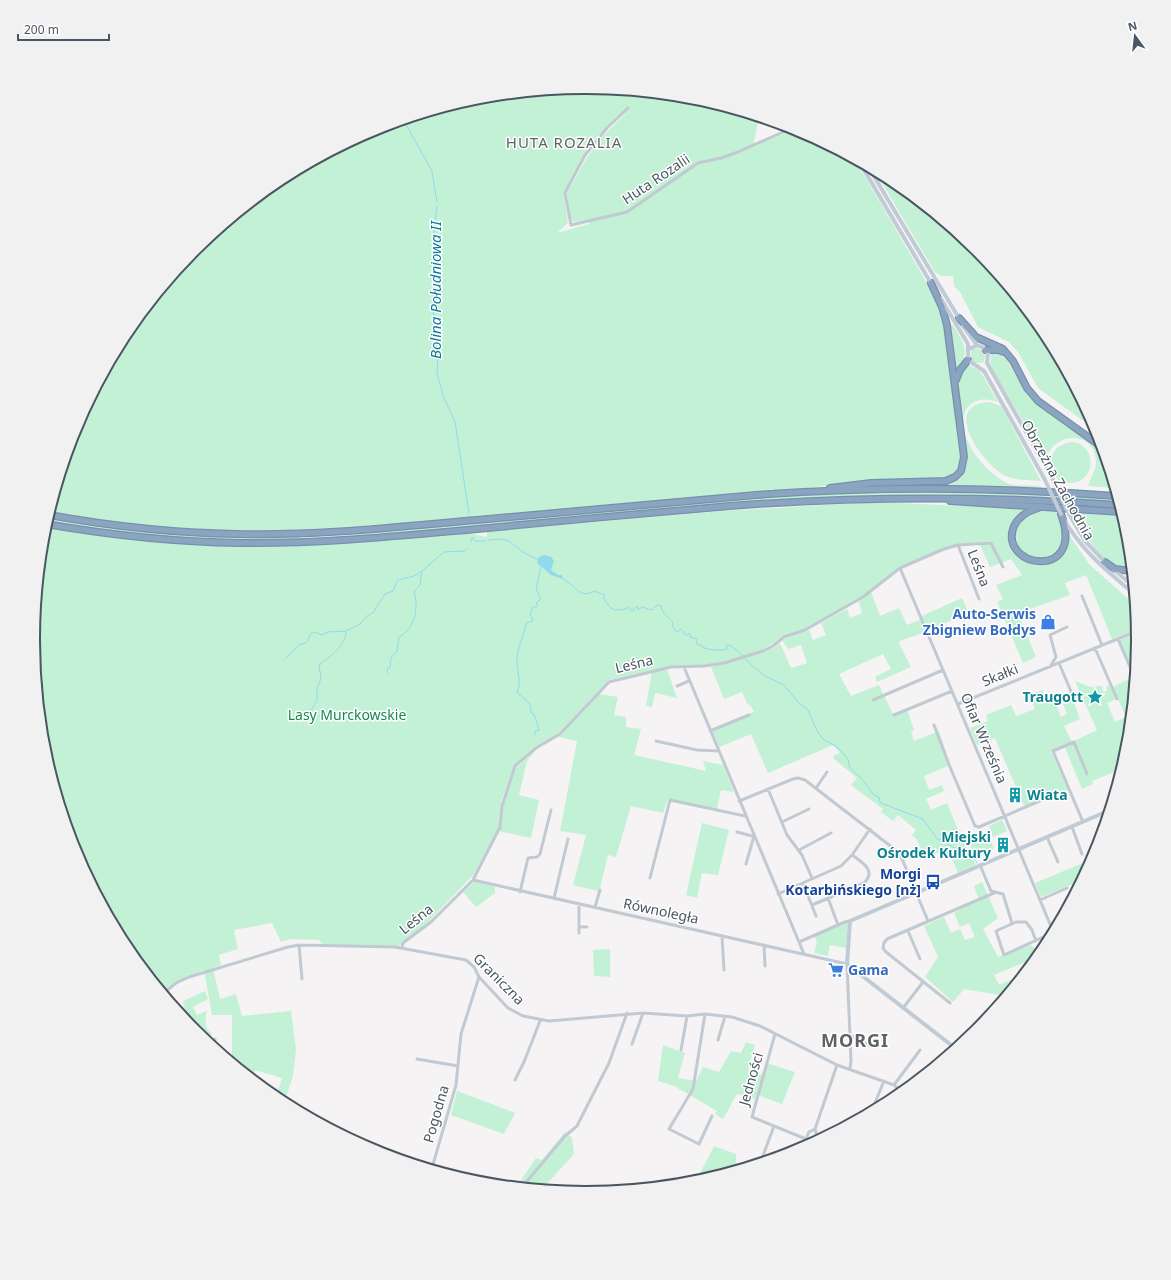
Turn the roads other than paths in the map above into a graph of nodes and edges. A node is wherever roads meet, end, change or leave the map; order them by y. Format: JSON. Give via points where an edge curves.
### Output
{"nodes":[{"id":1,"x":628,"y":108,"type":"dead end"},
{"id":2,"x":783,"y":132,"type":"edge"},
{"id":3,"x":866,"y":172,"type":"edge"},
{"id":4,"x":875,"y":178,"type":"edge"},
{"id":5,"x":931,"y":283,"type":"junction"},
{"id":6,"x":959,"y":318,"type":"junction"},
{"id":7,"x":976,"y":345,"type":"junction"},
{"id":8,"x":969,"y":349,"type":"junction"},
{"id":9,"x":986,"y":350,"type":"junction"},
{"id":10,"x":1008,"y":354,"type":"junction"},
{"id":11,"x":968,"y":360,"type":"junction"},
{"id":12,"x":987,"y":363,"type":"junction"},
{"id":13,"x":978,"y":366,"type":"junction"},
{"id":14,"x":956,"y":392,"type":"junction"},
{"id":15,"x":1093,"y":440,"type":"edge"},
{"id":16,"x":810,"y":492,"type":"junction"},
{"id":17,"x":1111,"y":496,"type":"edge"},
{"id":18,"x":894,"y":498,"type":"junction"},
{"id":19,"x":1113,"y":505,"type":"edge"},
{"id":20,"x":1048,"y":507,"type":"junction"},
{"id":21,"x":1115,"y":512,"type":"edge"},
{"id":22,"x":1061,"y":514,"type":"junction"},
{"id":23,"x":55,"y":516,"type":"edge"},
{"id":24,"x":52,"y":525,"type":"edge"},
{"id":25,"x":958,"y":545,"type":"junction"},
{"id":26,"x":1105,"y":562,"type":"junction"},
{"id":27,"x":1003,"y":567,"type":"dead end"},
{"id":28,"x":900,"y":568,"type":"junction"},
{"id":29,"x":1126,"y":570,"type":"edge"},
{"id":30,"x":1127,"y":579,"type":"edge"},
{"id":31,"x":1128,"y":589,"type":"edge"},
{"id":32,"x":1082,"y":596,"type":"dead end"},
{"id":33,"x":979,"y":599,"type":"dead end"},
{"id":34,"x":1067,"y":627,"type":"dead end"},
{"id":35,"x":1131,"y":634,"type":"edge"},
{"id":36,"x":1118,"y":639,"type":"junction"},
{"id":37,"x":1102,"y":645,"type":"junction"},
{"id":38,"x":1095,"y":648,"type":"junction"},
{"id":39,"x":1059,"y":663,"type":"junction"},
{"id":40,"x":684,"y":667,"type":"junction"},
{"id":41,"x":1050,"y":667,"type":"junction"},
{"id":42,"x":1130,"y":667,"type":"edge"},
{"id":43,"x":943,"y":670,"type":"junction"},
{"id":44,"x":690,"y":681,"type":"junction"},
{"id":45,"x":677,"y":686,"type":"dead end"},
{"id":46,"x":952,"y":691,"type":"junction"},
{"id":47,"x":1117,"y":699,"type":"dead end"},
{"id":48,"x":873,"y":700,"type":"dead end"},
{"id":49,"x":1075,"y":701,"type":"dead end"},
{"id":50,"x":958,"y":704,"type":"junction"},
{"id":51,"x":894,"y":715,"type":"dead end"},
{"id":52,"x":749,"y":716,"type":"dead end"},
{"id":53,"x":934,"y":725,"type":"dead end"},
{"id":54,"x":710,"y":731,"type":"junction"},
{"id":55,"x":656,"y":741,"type":"dead end"},
{"id":56,"x":719,"y":751,"type":"junction"},
{"id":57,"x":827,"y":772,"type":"dead end"},
{"id":58,"x":1087,"y":774,"type":"dead end"},
{"id":59,"x":816,"y":788,"type":"junction"},
{"id":60,"x":768,"y":789,"type":"junction"},
{"id":61,"x":1042,"y":800,"type":"dead end"},
{"id":62,"x":739,"y":801,"type":"junction"},
{"id":63,"x":809,"y":809,"type":"dead end"},
{"id":64,"x":551,"y":810,"type":"dead end"},
{"id":65,"x":1102,"y":814,"type":"edge"},
{"id":66,"x":745,"y":816,"type":"junction"},
{"id":67,"x":1005,"y":816,"type":"junction"},
{"id":68,"x":782,"y":822,"type":"junction"},
{"id":69,"x":1083,"y":822,"type":"junction"},
{"id":70,"x":1072,"y":826,"type":"junction"},
{"id":71,"x":870,"y":829,"type":"junction"},
{"id":72,"x":737,"y":832,"type":"dead end"},
{"id":73,"x":831,"y":834,"type":"dead end"},
{"id":74,"x":753,"y":836,"type":"junction"},
{"id":75,"x":1047,"y":837,"type":"junction"},
{"id":76,"x":568,"y":839,"type":"dead end"},
{"id":77,"x":1018,"y":849,"type":"junction"},
{"id":78,"x":799,"y":850,"type":"junction"},
{"id":79,"x":1082,"y":854,"type":"dead end"},
{"id":80,"x":852,"y":855,"type":"junction"},
{"id":81,"x":1058,"y":862,"type":"dead end"},
{"id":82,"x":746,"y":864,"type":"dead end"},
{"id":83,"x":980,"y":866,"type":"junction"},
{"id":84,"x":650,"y":878,"type":"dead end"},
{"id":85,"x":812,"y":878,"type":"junction"},
{"id":86,"x":473,"y":880,"type":"junction"},
{"id":87,"x":803,"y":883,"type":"junction"},
{"id":88,"x":1067,"y":888,"type":"dead end"},
{"id":89,"x":600,"y":890,"type":"dead end"},
{"id":90,"x":520,"y":892,"type":"junction"},
{"id":91,"x":916,"y":892,"type":"junction"},
{"id":92,"x":994,"y":893,"type":"junction"},
{"id":93,"x":778,"y":894,"type":"junction"},
{"id":94,"x":554,"y":898,"type":"junction"},
{"id":95,"x":828,"y":898,"type":"junction"},
{"id":96,"x":1040,"y":900,"type":"junction"},
{"id":97,"x":579,"y":904,"type":"junction"},
{"id":98,"x":812,"y":905,"type":"junction"},
{"id":99,"x":595,"y":907,"type":"junction"},
{"id":100,"x":816,"y":916,"type":"dead end"},
{"id":101,"x":850,"y":921,"type":"junction"},
{"id":102,"x":928,"y":921,"type":"junction"},
{"id":103,"x":1012,"y":923,"type":"junction"},
{"id":104,"x":838,"y":925,"type":"junction"},
{"id":105,"x":1051,"y":925,"type":"edge"},
{"id":106,"x":579,"y":927,"type":"junction"},
{"id":107,"x":587,"y":927,"type":"dead end"},
{"id":108,"x":908,"y":931,"type":"junction"},
{"id":109,"x":579,"y":932,"type":"dead end"},
{"id":110,"x":722,"y":936,"type":"junction"},
{"id":111,"x":1043,"y":936,"type":"edge"},
{"id":112,"x":1036,"y":941,"type":"junction"},
{"id":113,"x":799,"y":942,"type":"junction"},
{"id":114,"x":299,"y":945,"type":"junction"},
{"id":115,"x":764,"y":945,"type":"junction"},
{"id":116,"x":402,"y":947,"type":"junction"},
{"id":117,"x":804,"y":954,"type":"junction"},
{"id":118,"x":920,"y":958,"type":"dead end"},
{"id":119,"x":847,"y":964,"type":"junction"},
{"id":120,"x":765,"y":966,"type":"dead end"},
{"id":121,"x":724,"y":970,"type":"dead end"},
{"id":122,"x":479,"y":977,"type":"junction"},
{"id":123,"x":302,"y":979,"type":"dead end"},
{"id":124,"x":923,"y":982,"type":"junction"},
{"id":125,"x":167,"y":990,"type":"edge"},
{"id":126,"x":950,"y":1003,"type":"dead end"},
{"id":127,"x":903,"y":1008,"type":"junction"},
{"id":128,"x":627,"y":1013,"type":"junction"},
{"id":129,"x":643,"y":1013,"type":"junction"},
{"id":130,"x":705,"y":1014,"type":"junction"},
{"id":131,"x":687,"y":1016,"type":"junction"},
{"id":132,"x":725,"y":1016,"type":"junction"},
{"id":133,"x":540,"y":1021,"type":"junction"},
{"id":134,"x":775,"y":1034,"type":"junction"},
{"id":135,"x":850,"y":1035,"type":"junction"},
{"id":136,"x":718,"y":1040,"type":"dead end"},
{"id":137,"x":632,"y":1044,"type":"dead end"},
{"id":138,"x":869,"y":1045,"type":"dead end"},
{"id":139,"x":951,"y":1045,"type":"edge"},
{"id":140,"x":681,"y":1050,"type":"dead end"},
{"id":141,"x":920,"y":1050,"type":"dead end"},
{"id":142,"x":417,"y":1059,"type":"dead end"},
{"id":143,"x":838,"y":1065,"type":"junction"},
{"id":144,"x":458,"y":1066,"type":"junction"},
{"id":145,"x":850,"y":1068,"type":"junction"},
{"id":146,"x":515,"y":1080,"type":"dead end"},
{"id":147,"x":884,"y":1081,"type":"junction"},
{"id":148,"x":894,"y":1085,"type":"junction"},
{"id":149,"x":897,"y":1088,"type":"edge"},
{"id":150,"x":875,"y":1102,"type":"edge"},
{"id":151,"x":712,"y":1116,"type":"dead end"},
{"id":152,"x":774,"y":1126,"type":"junction"},
{"id":153,"x":815,"y":1129,"type":"junction"},
{"id":154,"x":816,"y":1134,"type":"edge"},
{"id":155,"x":806,"y":1138,"type":"edge"},
{"id":156,"x":805,"y":1139,"type":"edge"},
{"id":157,"x":763,"y":1156,"type":"edge"},
{"id":158,"x":433,"y":1164,"type":"edge"},
{"id":159,"x":527,"y":1182,"type":"edge"}],
"edges":[{"from":1,"to":2,"type":"street","name":"Huta Rozalii","via":[[585,155],[565,193],[570,225],[627,212],[698,163],[738,152]]},
{"from":3,"to":5,"type":"street"},
{"from":4,"to":6,"type":"street"},
{"from":5,"to":8,"type":"street"},
{"from":5,"to":14,"type":"highway","via":[[947,325]]},
{"from":6,"to":7,"type":"street"},
{"from":6,"to":10,"type":"highway","via":[[976,338],[999,347]]},
{"from":7,"to":8,"type":"street"},
{"from":7,"to":9,"type":"street"},
{"from":8,"to":11,"type":"street"},
{"from":9,"to":10,"type":"highway","via":[[998,350]]},
{"from":9,"to":12,"type":"street"},
{"from":10,"to":15,"type":"highway","via":[[1034,398]]},
{"from":11,"to":13,"type":"street"},
{"from":11,"to":14,"type":"highway","via":[[957,374]]},
{"from":12,"to":13,"type":"street"},
{"from":12,"to":26,"type":"street","name":"Obrzeżna Zachodnia","bridge":true,"via":[[1085,541]]},
{"from":13,"to":22,"type":"street","name":"Obrzeżna Zachodnia","bridge":true,"via":[[984,371],[1002,402]]},
{"from":14,"to":16,"type":"highway","via":[[964,457],[963,467],[954,477],[941,481],[843,486]]},
{"from":16,"to":17,"type":"highway","via":[[956,489]]},
{"from":16,"to":23,"type":"highway","via":[[303,534],[160,530]]},
{"from":18,"to":19,"type":"highway","via":[[1000,499]]},
{"from":18,"to":20,"type":"highway"},
{"from":18,"to":24,"type":"highway","via":[[731,506],[380,538],[303,542],[191,542],[123,536]]},
{"from":20,"to":21,"type":"highway"},
{"from":20,"to":22,"type":"highway","via":[[1028,512],[1018,519],[1013,529],[1015,547],[1029,560],[1044,562],[1061,552],[1067,534]]},
{"from":22,"to":31,"type":"street","name":"Obrzeżna Zachodnia","via":[[1087,553]]},
{"from":25,"to":27,"type":"street","name":"Leśna","via":[[991,543]]},
{"from":25,"to":28,"type":"street","name":"Leśna","via":[[944,548]]},
{"from":25,"to":33,"type":"street","name":"Leśna"},
{"from":26,"to":29,"type":"highway","via":[[1115,569]]},
{"from":26,"to":30,"type":"street","name":"Obrzeżna Zachodnia"},
{"from":28,"to":40,"type":"street","name":"Leśna","via":[[863,597],[805,630],[784,637],[763,651],[724,663]]},
{"from":28,"to":43,"type":"street","name":"Ofiar Września"},
{"from":32,"to":37,"type":"street"},
{"from":34,"to":41,"type":"street","via":[[1050,635],[1056,657]]},
{"from":35,"to":36,"type":"street","name":"Skałki"},
{"from":36,"to":37,"type":"street","name":"Skałki"},
{"from":36,"to":42,"type":"street"},
{"from":37,"to":38,"type":"street","name":"Skałki"},
{"from":38,"to":39,"type":"street","name":"Skałki"},
{"from":38,"to":47,"type":"street"},
{"from":39,"to":41,"type":"street","name":"Skałki"},
{"from":39,"to":49,"type":"street"},
{"from":40,"to":44,"type":"street"},
{"from":40,"to":86,"type":"street","name":"Leśna","via":[[671,667],[609,682],[560,734],[536,748],[515,766],[502,806],[500,827]]},
{"from":41,"to":50,"type":"street","name":"Skałki"},
{"from":43,"to":46,"type":"street","name":"Ofiar Września"},
{"from":43,"to":48,"type":"street"},
{"from":44,"to":45,"type":"street"},
{"from":44,"to":54,"type":"street"},
{"from":46,"to":50,"type":"street","name":"Ofiar Września"},
{"from":46,"to":51,"type":"street","name":"Ofiar Września"},
{"from":50,"to":67,"type":"street","name":"Ofiar Września"},
{"from":52,"to":54,"type":"street"},
{"from":53,"to":67,"type":"street","via":[[974,824],[979,826]]},
{"from":54,"to":56,"type":"street"},
{"from":55,"to":56,"type":"street","via":[[697,750]]},
{"from":56,"to":62,"type":"street"},
{"from":57,"to":59,"type":"street"},
{"from":58,"to":69,"type":"street","via":[[1074,742],[1053,751]]},
{"from":59,"to":60,"type":"street","via":[[798,778]]},
{"from":59,"to":71,"type":"street"},
{"from":60,"to":62,"type":"street"},
{"from":60,"to":68,"type":"street"},
{"from":61,"to":67,"type":"street"},
{"from":62,"to":66,"type":"street"},
{"from":63,"to":68,"type":"street"},
{"from":64,"to":90,"type":"street","via":[[540,854],[537,858],[528,858]]},
{"from":65,"to":69,"type":"street"},
{"from":66,"to":74,"type":"street"},
{"from":66,"to":84,"type":"street","via":[[670,800]]},
{"from":67,"to":77,"type":"street","name":"Ofiar Września"},
{"from":68,"to":78,"type":"street","via":[[787,835]]},
{"from":69,"to":70,"type":"street"},
{"from":70,"to":75,"type":"street"},
{"from":70,"to":79,"type":"street"},
{"from":71,"to":80,"type":"street"},
{"from":71,"to":91,"type":"street","via":[[898,853]]},
{"from":72,"to":74,"type":"street"},
{"from":73,"to":78,"type":"street"},
{"from":74,"to":82,"type":"street"},
{"from":74,"to":93,"type":"street"},
{"from":75,"to":77,"type":"street"},
{"from":75,"to":81,"type":"street"},
{"from":76,"to":94,"type":"street"},
{"from":77,"to":83,"type":"street"},
{"from":77,"to":96,"type":"street","name":"Ofiar Września"},
{"from":78,"to":85,"type":"street"},
{"from":80,"to":85,"type":"street","via":[[836,869]]},
{"from":80,"to":95,"type":"street","via":[[868,868],[868,878],[864,883]]},
{"from":83,"to":91,"type":"street"},
{"from":83,"to":92,"type":"street"},
{"from":85,"to":87,"type":"street"},
{"from":86,"to":90,"type":"street","name":"Równoległa"},
{"from":86,"to":116,"type":"street","name":"Leśna","via":[[432,922],[405,940]]},
{"from":87,"to":93,"type":"street"},
{"from":87,"to":98,"type":"street"},
{"from":88,"to":96,"type":"street"},
{"from":89,"to":99,"type":"street"},
{"from":90,"to":94,"type":"street","name":"Równoległa"},
{"from":91,"to":101,"type":"street"},
{"from":91,"to":102,"type":"street"},
{"from":92,"to":102,"type":"street"},
{"from":92,"to":103,"type":"street","via":[[1003,894]]},
{"from":93,"to":113,"type":"street"},
{"from":94,"to":97,"type":"street","name":"Równoległa"},
{"from":95,"to":98,"type":"street"},
{"from":95,"to":104,"type":"street"},
{"from":96,"to":105,"type":"street","name":"Ofiar Września"},
{"from":97,"to":99,"type":"street","name":"Równoległa"},
{"from":97,"to":106,"type":"street"},
{"from":98,"to":100,"type":"street"},
{"from":99,"to":110,"type":"street","name":"Równoległa"},
{"from":101,"to":104,"type":"street"},
{"from":101,"to":119,"type":"street"},
{"from":102,"to":108,"type":"street"},
{"from":103,"to":112,"type":"street","via":[[1026,922]]},
{"from":103,"to":112,"type":"street","via":[[996,931],[1004,955]]},
{"from":104,"to":113,"type":"street"},
{"from":106,"to":107,"type":"street"},
{"from":106,"to":109,"type":"street"},
{"from":108,"to":118,"type":"street"},
{"from":108,"to":124,"type":"street","via":[[887,939],[883,948]]},
{"from":110,"to":115,"type":"street","name":"Równoległa"},
{"from":110,"to":121,"type":"street"},
{"from":111,"to":112,"type":"street"},
{"from":113,"to":117,"type":"street"},
{"from":114,"to":116,"type":"street","name":"Graniczna"},
{"from":114,"to":123,"type":"street"},
{"from":114,"to":125,"type":"street","name":"Graniczna","via":[[189,977]]},
{"from":115,"to":117,"type":"street","name":"Równoległa"},
{"from":115,"to":120,"type":"street"},
{"from":116,"to":122,"type":"street","name":"Graniczna","via":[[466,960],[474,967]]},
{"from":117,"to":119,"type":"street","name":"Równoległa"},
{"from":119,"to":127,"type":"street"},
{"from":119,"to":135,"type":"street"},
{"from":122,"to":133,"type":"street","name":"Graniczna","via":[[508,1008]]},
{"from":122,"to":144,"type":"street","name":"Pogodna","via":[[462,1034]]},
{"from":124,"to":126,"type":"street"},
{"from":124,"to":127,"type":"street"},
{"from":127,"to":139,"type":"street"},
{"from":128,"to":129,"type":"street","name":"Graniczna"},
{"from":128,"to":133,"type":"street","name":"Graniczna"},
{"from":128,"to":159,"type":"street","via":[[609,1063],[582,1118]]},
{"from":129,"to":131,"type":"street","name":"Graniczna"},
{"from":129,"to":137,"type":"street"},
{"from":130,"to":131,"type":"street","name":"Graniczna"},
{"from":130,"to":132,"type":"street","name":"Graniczna"},
{"from":130,"to":151,"type":"street","via":[[693,1089],[669,1129],[699,1144]]},
{"from":131,"to":140,"type":"street"},
{"from":132,"to":134,"type":"street","name":"Graniczna","via":[[760,1026]]},
{"from":132,"to":136,"type":"street"},
{"from":133,"to":146,"type":"street"},
{"from":134,"to":143,"type":"street","name":"Graniczna"},
{"from":134,"to":152,"type":"street","name":"Jedności","via":[[752,1114],[754,1118]]},
{"from":135,"to":138,"type":"street"},
{"from":135,"to":145,"type":"street"},
{"from":141,"to":148,"type":"street"},
{"from":142,"to":144,"type":"street","name":"Pogodna"},
{"from":143,"to":145,"type":"street","name":"Graniczna"},
{"from":143,"to":153,"type":"street"},
{"from":144,"to":158,"type":"street","name":"Pogodna","via":[[456,1085]]},
{"from":145,"to":147,"type":"street","name":"Graniczna"},
{"from":147,"to":148,"type":"street","name":"Graniczna"},
{"from":147,"to":150,"type":"street"},
{"from":148,"to":149,"type":"street","name":"Graniczna"},
{"from":152,"to":156,"type":"street"},
{"from":152,"to":157,"type":"street"},
{"from":153,"to":154,"type":"street"},
{"from":153,"to":155,"type":"street","via":[[809,1132]]}]}
